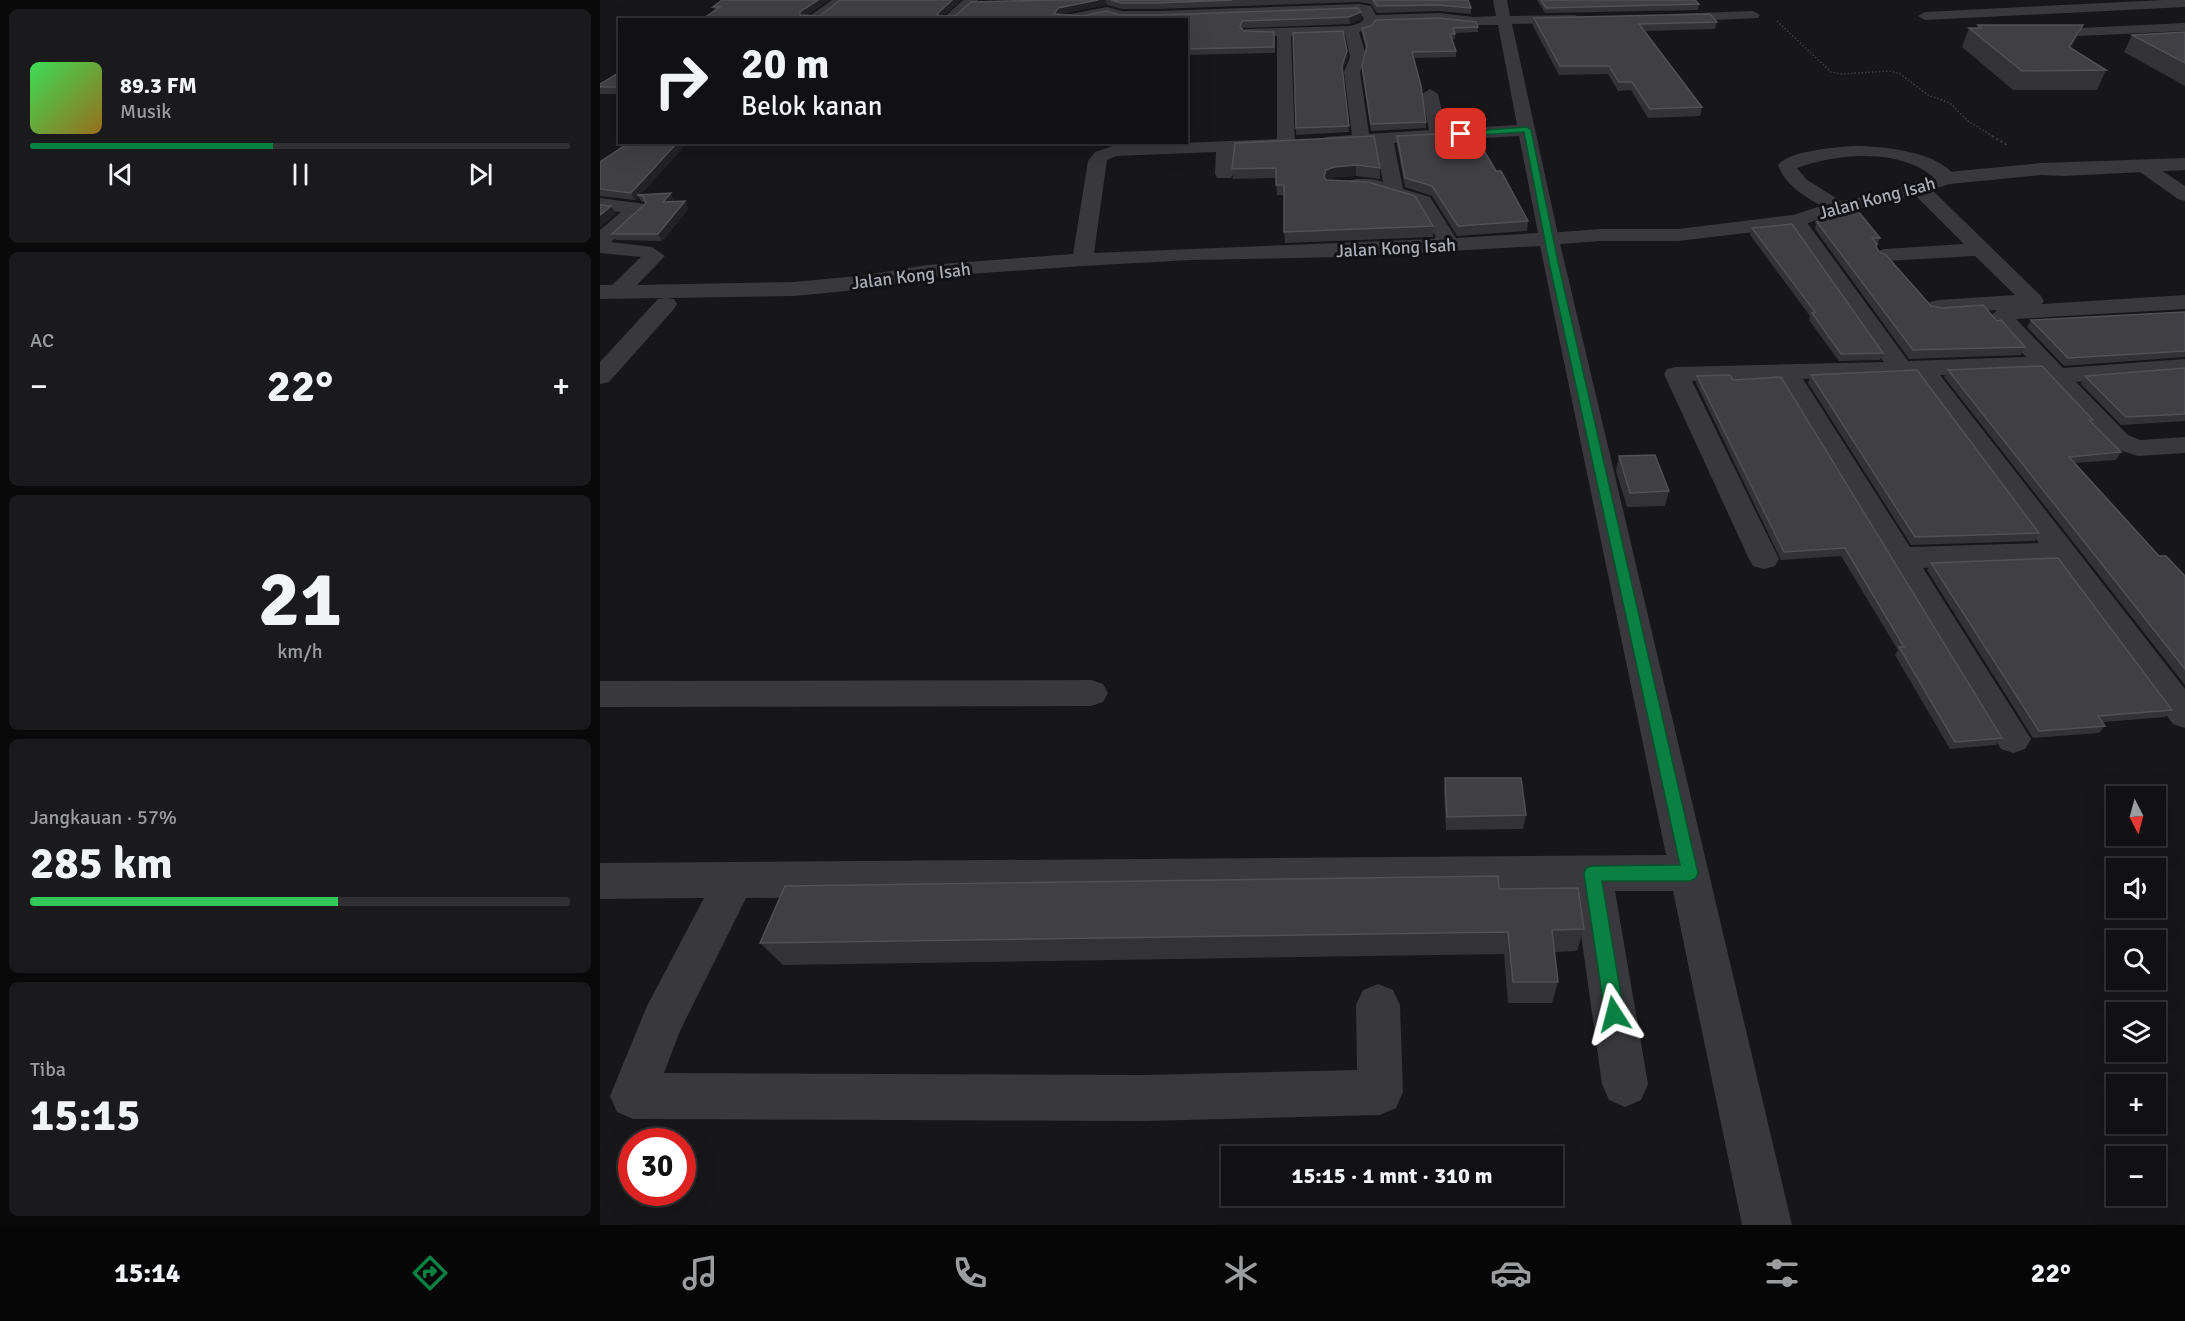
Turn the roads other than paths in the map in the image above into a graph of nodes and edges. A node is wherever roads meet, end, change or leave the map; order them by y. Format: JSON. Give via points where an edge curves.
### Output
{"nodes":[{"id":1,"x":841,"y":0,"type":"edge"},
{"id":2,"x":1434,"y":0,"type":"edge"},
{"id":3,"x":1500,"y":0,"type":"edge"},
{"id":4,"x":1974,"y":0,"type":"edge"},
{"id":5,"x":973,"y":2,"type":"edge"},
{"id":6,"x":2185,"y":3,"type":"edge"},
{"id":7,"x":1996,"y":12,"type":"junction"},
{"id":8,"x":1050,"y":15,"type":"edge"},
{"id":9,"x":1753,"y":15,"type":"road end"},
{"id":10,"x":1925,"y":16,"type":"dead end"},
{"id":11,"x":1439,"y":17,"type":"junction"},
{"id":12,"x":814,"y":18,"type":"edge"},
{"id":13,"x":951,"y":18,"type":"edge"},
{"id":14,"x":1061,"y":18,"type":"edge"},
{"id":15,"x":1070,"y":18,"type":"edge"},
{"id":16,"x":1659,"y":18,"type":"edge"},
{"id":17,"x":1371,"y":19,"type":"junction"},
{"id":18,"x":1588,"y":19,"type":"edge"},
{"id":19,"x":1505,"y":20,"type":"junction"},
{"id":20,"x":2185,"y":27,"type":"edge"},
{"id":21,"x":1351,"y":30,"type":"junction"},
{"id":22,"x":1240,"y":32,"type":"edge"},
{"id":23,"x":1284,"y":32,"type":"junction"},
{"id":24,"x":1430,"y":94,"type":"dead end"},
{"id":25,"x":1527,"y":130,"type":"junction"},
{"id":26,"x":1439,"y":135,"type":"junction"},
{"id":27,"x":1384,"y":139,"type":"junction"},
{"id":28,"x":1361,"y":140,"type":"junction"},
{"id":29,"x":1286,"y":144,"type":"junction"},
{"id":30,"x":1114,"y":147,"type":"edge"},
{"id":31,"x":1225,"y":147,"type":"junction"},
{"id":32,"x":2185,"y":164,"type":"edge"},
{"id":33,"x":2143,"y":166,"type":"junction"},
{"id":34,"x":1224,"y":174,"type":"dead end"},
{"id":35,"x":1948,"y":178,"type":"junction"},
{"id":36,"x":1336,"y":185,"type":"edge"},
{"id":37,"x":1918,"y":187,"type":"junction"},
{"id":38,"x":1394,"y":192,"type":"junction"},
{"id":39,"x":600,"y":194,"type":"edge"},
{"id":40,"x":2185,"y":195,"type":"edge"},
{"id":41,"x":600,"y":202,"type":"edge"},
{"id":42,"x":1837,"y":207,"type":"junction"},
{"id":43,"x":1796,"y":221,"type":"junction"},
{"id":44,"x":1549,"y":239,"type":"junction"},
{"id":45,"x":600,"y":241,"type":"edge"},
{"id":46,"x":1441,"y":246,"type":"junction"},
{"id":47,"x":600,"y":247,"type":"edge"},
{"id":48,"x":1981,"y":249,"type":"junction"},
{"id":49,"x":1885,"y":255,"type":"edge"},
{"id":50,"x":1083,"y":260,"type":"junction"},
{"id":51,"x":609,"y":292,"type":"edge"},
{"id":52,"x":2185,"y":302,"type":"edge"},
{"id":53,"x":666,"y":304,"type":"dead end"},
{"id":54,"x":1938,"y":307,"type":"edge"},
{"id":55,"x":2185,"y":366,"type":"edge"},
{"id":56,"x":1911,"y":368,"type":"junction"},
{"id":57,"x":2050,"y":370,"type":"junction"},
{"id":58,"x":1786,"y":372,"type":"junction"},
{"id":59,"x":600,"y":377,"type":"edge"},
{"id":60,"x":2185,"y":445,"type":"edge"},
{"id":61,"x":2061,"y":552,"type":"junction"},
{"id":62,"x":1900,"y":558,"type":"junction"},
{"id":63,"x":1764,"y":559,"type":"dead end"},
{"id":64,"x":1091,"y":693,"type":"dead end"},
{"id":65,"x":600,"y":694,"type":"edge"},
{"id":66,"x":2185,"y":714,"type":"edge"},
{"id":67,"x":2013,"y":740,"type":"dead end"},
{"id":68,"x":1690,"y":873,"type":"junction"},
{"id":69,"x":1592,"y":874,"type":"junction"},
{"id":70,"x":735,"y":880,"type":"junction"},
{"id":71,"x":600,"y":881,"type":"edge"},
{"id":72,"x":1378,"y":1005,"type":"dead end"},
{"id":73,"x":1626,"y":1084,"type":"dead end"},
{"id":74,"x":1767,"y":1225,"type":"edge"}],
"edges":[{"from":1,"to":12,"type":"street"},
{"from":2,"to":11,"type":"street"},
{"from":3,"to":19,"type":"street"},
{"from":4,"to":7,"type":"street"},
{"from":5,"to":13,"type":"street"},
{"from":6,"to":7,"type":"street"},
{"from":7,"to":10,"type":"street"},
{"from":7,"to":20,"type":"street","via":[[2024,30]]},
{"from":8,"to":14,"type":"street"},
{"from":9,"to":16,"type":"street"},
{"from":11,"to":17,"type":"street"},
{"from":11,"to":19,"type":"street"},
{"from":15,"to":17,"type":"street","via":[[1107,11],[1157,15],[1359,8],[1366,9]]},
{"from":17,"to":21,"type":"street","via":[[1365,26]]},
{"from":18,"to":19,"type":"street"},
{"from":19,"to":25,"type":"street"},
{"from":21,"to":23,"type":"street"},
{"from":21,"to":28,"type":"street","via":[[1358,58],[1352,72]]},
{"from":22,"to":23,"type":"street"},
{"from":23,"to":29,"type":"street"},
{"from":24,"to":26,"type":"street"},
{"from":25,"to":26,"type":"street"},
{"from":25,"to":44,"type":"street"},
{"from":26,"to":27,"type":"street"},
{"from":27,"to":28,"type":"street"},
{"from":27,"to":38,"type":"street"},
{"from":28,"to":29,"type":"street"},
{"from":29,"to":31,"type":"street"},
{"from":30,"to":31,"type":"street"},
{"from":30,"to":50,"type":"street","via":[[1097,160]]},
{"from":31,"to":34,"type":"street"},
{"from":32,"to":33,"type":"street","name":"Jalan Kong Isah"},
{"from":33,"to":35,"type":"street","name":"Jalan Kong Isah","via":[[2041,169]]},
{"from":33,"to":40,"type":"street"},
{"from":35,"to":37,"type":"street","name":"Jalan Kong Isah"},
{"from":35,"to":42,"type":"street","via":[[1923,162],[1875,152],[1819,156],[1787,165],[1799,182]]},
{"from":36,"to":38,"type":"street","via":[[1371,184]]},
{"from":37,"to":42,"type":"street","name":"Jalan Kong Isah"},
{"from":37,"to":48,"type":"street"},
{"from":38,"to":46,"type":"street","via":[[1423,201],[1446,237]]},
{"from":39,"to":41,"type":"street","via":[[605,194]]},
{"from":41,"to":45,"type":"street","via":[[639,208]]},
{"from":42,"to":43,"type":"street","name":"Jalan Kong Isah"},
{"from":43,"to":44,"type":"street","name":"Jalan Kong Isah","via":[[1678,235]]},
{"from":43,"to":56,"type":"street"},
{"from":44,"to":46,"type":"street","name":"Jalan Kong Isah"},
{"from":44,"to":68,"type":"street"},
{"from":46,"to":50,"type":"street","name":"Jalan Kong Isah"},
{"from":47,"to":51,"type":"street","via":[[645,251],[654,256]]},
{"from":48,"to":49,"type":"street"},
{"from":48,"to":54,"type":"street","via":[[2033,301]]},
{"from":50,"to":51,"type":"street","name":"Jalan Kong Isah","via":[[927,271],[814,287]]},
{"from":52,"to":57,"type":"street","via":[[2002,315],[2002,320]]},
{"from":53,"to":59,"type":"street"},
{"from":55,"to":57,"type":"street"},
{"from":56,"to":57,"type":"street"},
{"from":56,"to":58,"type":"street"},
{"from":56,"to":61,"type":"street"},
{"from":57,"to":60,"type":"street","via":[[2125,445]]},
{"from":58,"to":62,"type":"street"},
{"from":58,"to":63,"type":"street","via":[[1676,374]]},
{"from":61,"to":62,"type":"street"},
{"from":61,"to":66,"type":"street"},
{"from":62,"to":67,"type":"street"},
{"from":64,"to":65,"type":"street"},
{"from":68,"to":69,"type":"street"},
{"from":68,"to":74,"type":"street"},
{"from":69,"to":70,"type":"street"},
{"from":69,"to":73,"type":"street"},
{"from":70,"to":71,"type":"street"},
{"from":70,"to":72,"type":"street","via":[[662,1021],[633,1096],[1146,1098],[1380,1092]]}]}
